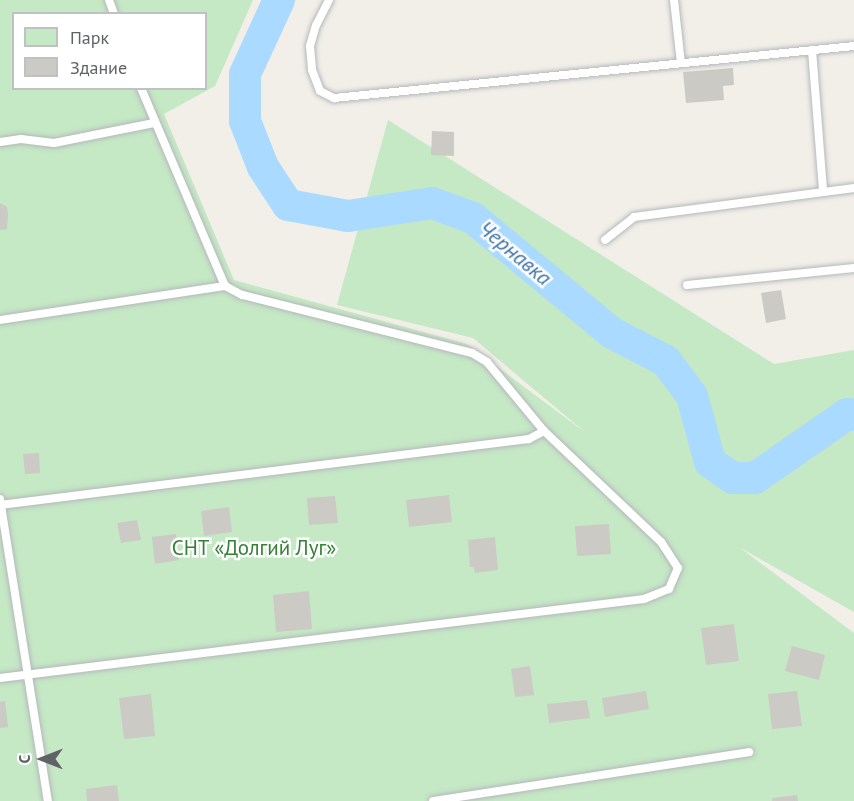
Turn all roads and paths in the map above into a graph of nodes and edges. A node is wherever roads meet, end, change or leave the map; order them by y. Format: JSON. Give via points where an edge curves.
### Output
{"nodes":[{"id":1,"x":329,"y":0,"type":"edge"},
{"id":2,"x":674,"y":0,"type":"edge"},
{"id":3,"x":854,"y":46,"type":"edge"},
{"id":4,"x":812,"y":51,"type":"junction"},
{"id":5,"x":681,"y":63,"type":"junction"},
{"id":6,"x":142,"y":90,"type":"edge"},
{"id":7,"x":154,"y":123,"type":"junction"},
{"id":8,"x":0,"y":142,"type":"edge"},
{"id":9,"x":854,"y":188,"type":"edge"},
{"id":10,"x":823,"y":191,"type":"junction"},
{"id":11,"x":605,"y":240,"type":"dead end"},
{"id":12,"x":854,"y":268,"type":"edge"},
{"id":13,"x":687,"y":285,"type":"dead end"},
{"id":14,"x":225,"y":286,"type":"junction"},
{"id":15,"x":0,"y":320,"type":"edge"},
{"id":16,"x":544,"y":431,"type":"junction"},
{"id":17,"x":0,"y":499,"type":"edge"},
{"id":18,"x":0,"y":505,"type":"edge"},
{"id":19,"x":27,"y":673,"type":"junction"},
{"id":20,"x":0,"y":678,"type":"edge"},
{"id":21,"x":749,"y":752,"type":"dead end"},
{"id":22,"x":48,"y":801,"type":"edge"},
{"id":23,"x":432,"y":801,"type":"edge"}],
"edges":[{"from":1,"to":5,"type":"lane","via":[[310,46],[312,70],[320,91],[334,98]]},
{"from":2,"to":5,"type":"lane"},
{"from":3,"to":4,"type":"lane"},
{"from":4,"to":5,"type":"lane"},
{"from":4,"to":10,"type":"lane"},
{"from":6,"to":7,"type":"lane"},
{"from":7,"to":8,"type":"lane","via":[[54,142]]},
{"from":7,"to":14,"type":"lane"},
{"from":9,"to":10,"type":"lane"},
{"from":10,"to":11,"type":"lane","via":[[634,217]]},
{"from":12,"to":13,"type":"lane"},
{"from":14,"to":15,"type":"lane"},
{"from":14,"to":16,"type":"lane","via":[[242,295],[472,353],[487,362]]},
{"from":16,"to":18,"type":"lane","via":[[529,439]]},
{"from":16,"to":19,"type":"lane","via":[[661,542],[678,568],[669,589],[644,599]]},
{"from":17,"to":18,"type":"lane"},
{"from":18,"to":19,"type":"lane"},
{"from":19,"to":20,"type":"lane"},
{"from":19,"to":22,"type":"lane"},
{"from":21,"to":23,"type":"lane"}]}
